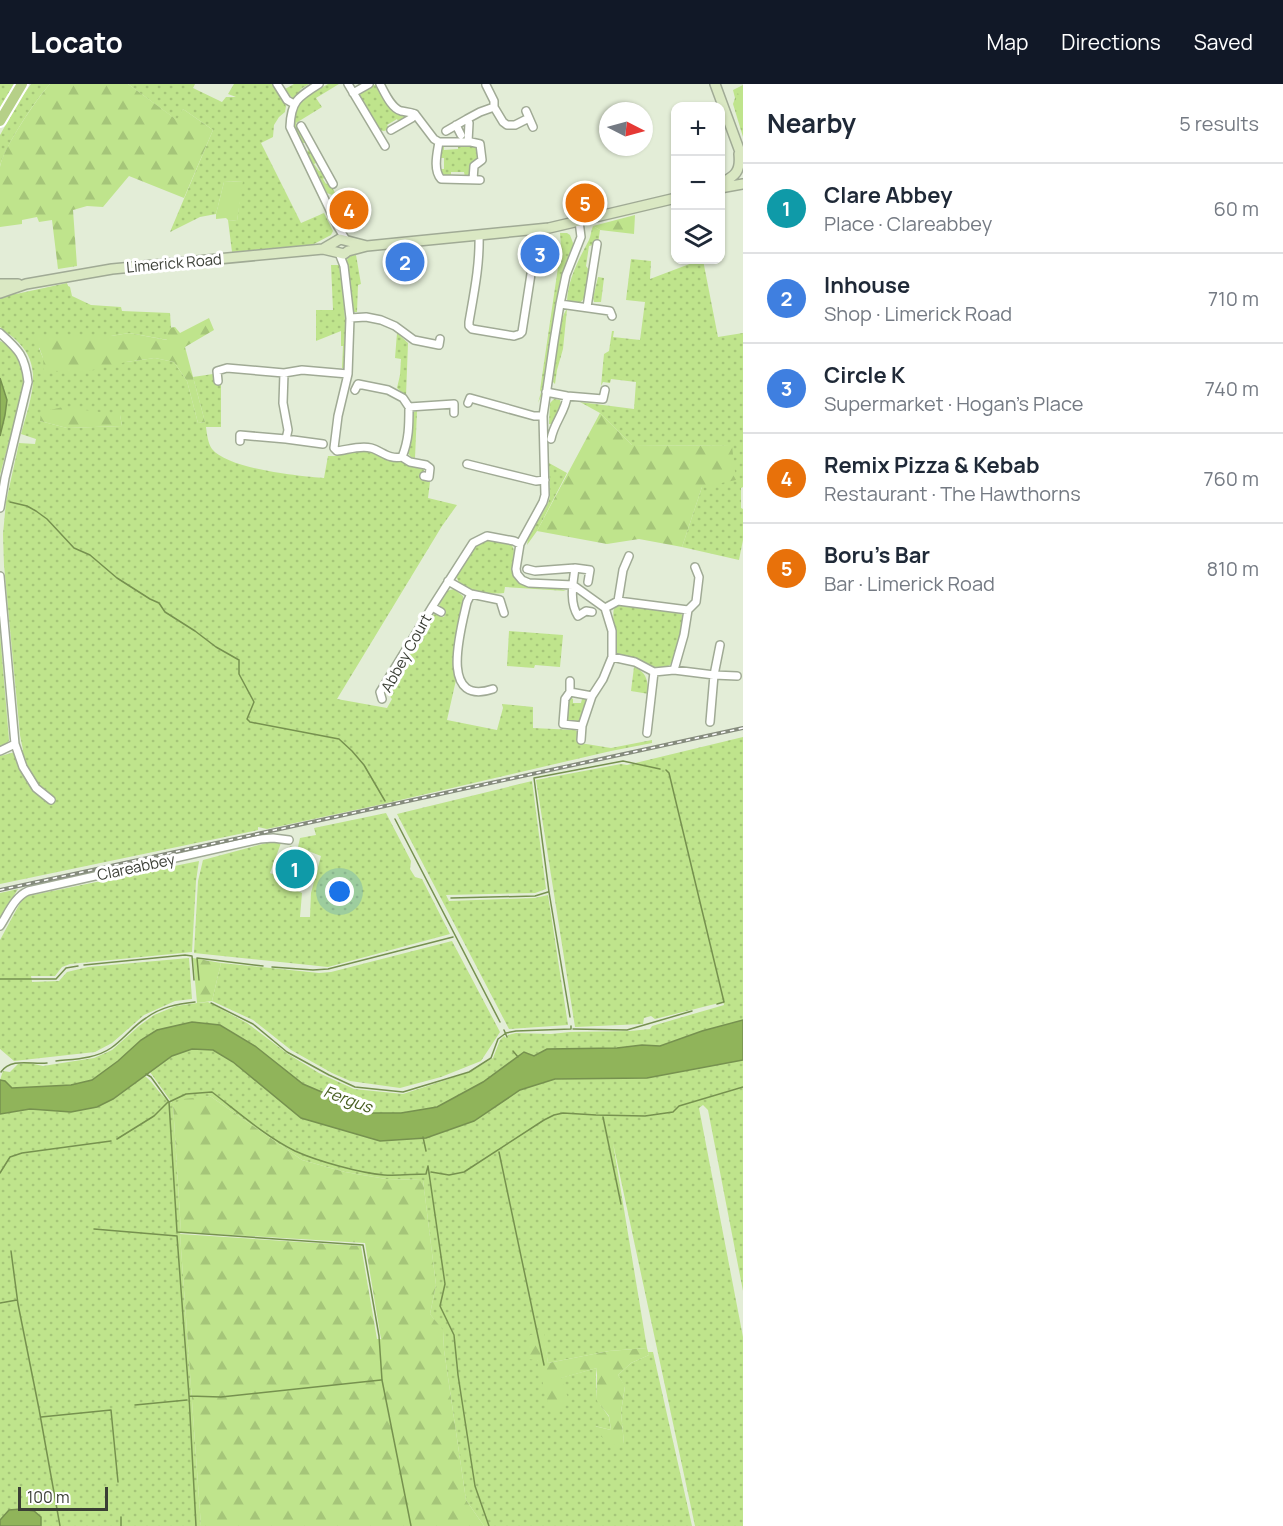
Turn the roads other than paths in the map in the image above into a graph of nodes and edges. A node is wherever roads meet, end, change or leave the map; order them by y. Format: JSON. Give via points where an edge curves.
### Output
{"nodes":[{"id":1,"x":22,"y":84,"type":"edge"},
{"id":2,"x":277,"y":84,"type":"edge"},
{"id":3,"x":319,"y":84,"type":"edge"},
{"id":4,"x":348,"y":84,"type":"edge"},
{"id":5,"x":369,"y":84,"type":"edge"},
{"id":6,"x":380,"y":84,"type":"edge"},
{"id":7,"x":486,"y":84,"type":"edge"},
{"id":8,"x":716,"y":84,"type":"edge"},
{"id":9,"x":353,"y":93,"type":"junction"},
{"id":10,"x":294,"y":104,"type":"junction"},
{"id":11,"x":494,"y":107,"type":"junction"},
{"id":12,"x":415,"y":114,"type":"junction"},
{"id":13,"x":467,"y":119,"type":"junction"},
{"id":14,"x":0,"y":121,"type":"edge"},
{"id":15,"x":456,"y":125,"type":"junction"},
{"id":16,"x":301,"y":126,"type":"dead end"},
{"id":17,"x":533,"y":127,"type":"dead end"},
{"id":18,"x":446,"y":130,"type":"dead end"},
{"id":19,"x":461,"y":135,"type":"dead end"},
{"id":20,"x":380,"y":137,"type":"junction"},
{"id":21,"x":439,"y":142,"type":"junction"},
{"id":22,"x":468,"y":142,"type":"junction"},
{"id":23,"x":310,"y":144,"type":"junction"},
{"id":24,"x":385,"y":146,"type":"dead end"},
{"id":25,"x":299,"y":149,"type":"junction"},
{"id":26,"x":741,"y":151,"type":"edge"},
{"id":27,"x":743,"y":160,"type":"edge"},
{"id":28,"x":743,"y":175,"type":"edge"},
{"id":29,"x":725,"y":182,"type":"edge"},
{"id":30,"x":333,"y":184,"type":"dead end"},
{"id":31,"x":725,"y":184,"type":"edge"},
{"id":32,"x":743,"y":184,"type":"edge"},
{"id":33,"x":725,"y":186,"type":"edge"},
{"id":34,"x":671,"y":199,"type":"edge"},
{"id":35,"x":579,"y":221,"type":"junction"},
{"id":36,"x":479,"y":235,"type":"junction"},
{"id":37,"x":597,"y":244,"type":"dead end"},
{"id":38,"x":342,"y":247,"type":"junction"},
{"id":39,"x":531,"y":274,"type":"dead end"},
{"id":40,"x":0,"y":284,"type":"edge"},
{"id":41,"x":26,"y":284,"type":"junction"},
{"id":42,"x":519,"y":290,"type":"dead end"},
{"id":43,"x":528,"y":291,"type":"junction"},
{"id":44,"x":0,"y":293,"type":"edge"},
{"id":45,"x":560,"y":304,"type":"junction"},
{"id":46,"x":587,"y":307,"type":"junction"},
{"id":47,"x":612,"y":316,"type":"dead end"},
{"id":48,"x":350,"y":318,"type":"junction"},
{"id":49,"x":0,"y":335,"type":"edge"},
{"id":50,"x":440,"y":339,"type":"dead end"},
{"id":51,"x":284,"y":373,"type":"junction"},
{"id":52,"x":348,"y":374,"type":"junction"},
{"id":53,"x":218,"y":381,"type":"dead end"},
{"id":54,"x":355,"y":390,"type":"dead end"},
{"id":55,"x":605,"y":390,"type":"dead end"},
{"id":56,"x":546,"y":392,"type":"junction"},
{"id":57,"x":567,"y":396,"type":"junction"},
{"id":58,"x":468,"y":403,"type":"dead end"},
{"id":59,"x":409,"y":407,"type":"junction"},
{"id":60,"x":454,"y":413,"type":"dead end"},
{"id":61,"x":543,"y":416,"type":"junction"},
{"id":62,"x":286,"y":439,"type":"junction"},
{"id":63,"x":551,"y":439,"type":"dead end"},
{"id":64,"x":240,"y":441,"type":"dead end"},
{"id":65,"x":323,"y":444,"type":"dead end"},
{"id":66,"x":402,"y":457,"type":"junction"},
{"id":67,"x":467,"y":464,"type":"dead end"},
{"id":68,"x":424,"y":477,"type":"dead end"},
{"id":69,"x":544,"y":480,"type":"junction"},
{"id":70,"x":0,"y":508,"type":"edge"},
{"id":71,"x":520,"y":543,"type":"junction"},
{"id":72,"x":629,"y":556,"type":"dead end"},
{"id":73,"x":695,"y":567,"type":"dead end"},
{"id":74,"x":575,"y":568,"type":"junction"},
{"id":75,"x":527,"y":569,"type":"dead end"},
{"id":76,"x":0,"y":576,"type":"edge"},
{"id":77,"x":448,"y":581,"type":"junction"},
{"id":78,"x":588,"y":582,"type":"dead end"},
{"id":79,"x":573,"y":585,"type":"junction"},
{"id":80,"x":471,"y":594,"type":"junction"},
{"id":81,"x":618,"y":601,"type":"junction"},
{"id":82,"x":432,"y":607,"type":"junction"},
{"id":83,"x":605,"y":608,"type":"junction"},
{"id":84,"x":688,"y":610,"type":"junction"},
{"id":85,"x":441,"y":612,"type":"dead end"},
{"id":86,"x":592,"y":612,"type":"dead end"},
{"id":87,"x":504,"y":613,"type":"dead end"},
{"id":88,"x":720,"y":645,"type":"dead end"},
{"id":89,"x":612,"y":657,"type":"junction"},
{"id":90,"x":674,"y":670,"type":"junction"},
{"id":91,"x":654,"y":672,"type":"junction"},
{"id":92,"x":714,"y":675,"type":"junction"},
{"id":93,"x":737,"y":676,"type":"dead end"},
{"id":94,"x":570,"y":681,"type":"dead end"},
{"id":95,"x":493,"y":689,"type":"dead end"},
{"id":96,"x":570,"y":692,"type":"junction"},
{"id":97,"x":592,"y":696,"type":"junction"},
{"id":98,"x":382,"y":699,"type":"dead end"},
{"id":99,"x":710,"y":722,"type":"dead end"},
{"id":100,"x":582,"y":726,"type":"junction"},
{"id":101,"x":647,"y":733,"type":"dead end"},
{"id":102,"x":582,"y":740,"type":"dead end"},
{"id":103,"x":15,"y":744,"type":"junction"},
{"id":104,"x":0,"y":751,"type":"edge"},
{"id":105,"x":51,"y":800,"type":"dead end"},
{"id":106,"x":289,"y":840,"type":"dead end"},
{"id":107,"x":0,"y":926,"type":"edge"}],
"edges":[{"from":1,"to":14,"type":"main road"},
{"from":2,"to":10,"type":"street"},
{"from":3,"to":10,"type":"street"},
{"from":4,"to":9,"type":"street"},
{"from":5,"to":9,"type":"street"},
{"from":6,"to":12,"type":"street","via":[[394,107]]},
{"from":7,"to":11,"type":"street"},
{"from":8,"to":26,"type":"main road"},
{"from":9,"to":20,"type":"street"},
{"from":10,"to":25,"type":"street","via":[[286,127]]},
{"from":11,"to":13,"type":"street"},
{"from":11,"to":17,"type":"street","via":[[507,125],[515,125],[528,114]]},
{"from":12,"to":20,"type":"street"},
{"from":12,"to":21,"type":"street"},
{"from":13,"to":15,"type":"street"},
{"from":13,"to":22,"type":"street"},
{"from":15,"to":18,"type":"street"},
{"from":15,"to":19,"type":"street"},
{"from":16,"to":23,"type":"street"},
{"from":20,"to":24,"type":"street"},
{"from":21,"to":22,"type":"street"},
{"from":21,"to":22,"type":"street","via":[[438,177],[477,180],[474,166],[482,160],[480,144]]},
{"from":23,"to":25,"type":"street"},
{"from":23,"to":30,"type":"street"},
{"from":25,"to":38,"type":"street","via":[[338,227]]},
{"from":26,"to":27,"type":"main road"},
{"from":26,"to":29,"type":"main road","via":[[738,171]]},
{"from":28,"to":31,"type":"main road"},
{"from":32,"to":33,"type":"main road"},
{"from":34,"to":35,"type":"main road","name":"Limerick Road"},
{"from":35,"to":36,"type":"main road","name":"Limerick Road","via":[[540,230]]},
{"from":35,"to":45,"type":"street","via":[[581,237]]},
{"from":36,"to":38,"type":"main road","name":"Limerick Road"},
{"from":36,"to":43,"type":"street","via":[[469,322],[472,329],[520,334]]},
{"from":37,"to":46,"type":"street"},
{"from":38,"to":41,"type":"main road","name":"Limerick Road","via":[[112,268]]},
{"from":38,"to":48,"type":"street"},
{"from":39,"to":43,"type":"street"},
{"from":40,"to":41,"type":"main road"},
{"from":41,"to":44,"type":"main road"},
{"from":42,"to":43,"type":"street"},
{"from":45,"to":46,"type":"street"},
{"from":45,"to":56,"type":"street"},
{"from":46,"to":47,"type":"street","via":[[610,310]]},
{"from":48,"to":50,"type":"street","via":[[381,320],[414,340],[439,345]]},
{"from":48,"to":52,"type":"street"},
{"from":49,"to":70,"type":"street","via":[[23,358],[28,382]]},
{"from":51,"to":52,"type":"street","via":[[302,370]]},
{"from":51,"to":53,"type":"street","via":[[228,368],[218,371]]},
{"from":51,"to":62,"type":"street"},
{"from":52,"to":66,"type":"street","via":[[334,448],[337,451],[368,447],[390,457]]},
{"from":54,"to":59,"type":"street","via":[[358,384],[388,390],[403,398]]},
{"from":55,"to":57,"type":"street","via":[[603,399]]},
{"from":56,"to":57,"type":"street"},
{"from":56,"to":61,"type":"street"},
{"from":57,"to":63,"type":"street"},
{"from":58,"to":61,"type":"street","via":[[470,398]]},
{"from":59,"to":60,"type":"street","via":[[454,404]]},
{"from":59,"to":66,"type":"street","via":[[407,444]]},
{"from":61,"to":69,"type":"street"},
{"from":62,"to":64,"type":"street","via":[[240,435]]},
{"from":62,"to":65,"type":"street"},
{"from":66,"to":68,"type":"street","via":[[430,468],[429,477]]},
{"from":67,"to":69,"type":"street"},
{"from":69,"to":71,"type":"street","via":[[543,502]]},
{"from":71,"to":77,"type":"street","name":"Abbey Court","via":[[480,538]]},
{"from":71,"to":79,"type":"street","via":[[516,569],[522,580]]},
{"from":72,"to":81,"type":"street"},
{"from":73,"to":84,"type":"street","via":[[699,577],[696,602]]},
{"from":74,"to":75,"type":"street"},
{"from":74,"to":78,"type":"street","via":[[590,570]]},
{"from":74,"to":79,"type":"street"},
{"from":76,"to":103,"type":"street"},
{"from":77,"to":80,"type":"street"},
{"from":77,"to":82,"type":"street","name":"Abbey Court"},
{"from":79,"to":83,"type":"street"},
{"from":79,"to":86,"type":"street","via":[[578,616]]},
{"from":80,"to":87,"type":"street","via":[[500,600]]},
{"from":80,"to":95,"type":"street","via":[[458,654],[459,679],[474,692]]},
{"from":81,"to":83,"type":"street"},
{"from":81,"to":84,"type":"street"},
{"from":82,"to":85,"type":"street","name":"Abbey Court"},
{"from":82,"to":98,"type":"street","name":"Abbey Court","via":[[380,692]]},
{"from":83,"to":89,"type":"street","via":[[612,631]]},
{"from":84,"to":90,"type":"street"},
{"from":88,"to":92,"type":"street"},
{"from":89,"to":91,"type":"street","via":[[635,662]]},
{"from":89,"to":97,"type":"street"},
{"from":90,"to":91,"type":"street"},
{"from":90,"to":92,"type":"street"},
{"from":91,"to":101,"type":"street"},
{"from":92,"to":93,"type":"street"},
{"from":92,"to":99,"type":"street"},
{"from":94,"to":96,"type":"street"},
{"from":96,"to":97,"type":"street"},
{"from":96,"to":100,"type":"street","via":[[565,699],[563,724]]},
{"from":97,"to":100,"type":"street"},
{"from":100,"to":102,"type":"street"},
{"from":103,"to":104,"type":"street"},
{"from":103,"to":105,"type":"street","via":[[36,788]]},
{"from":106,"to":107,"type":"street","name":"Clareabbey","via":[[260,839],[27,891],[16,899]]}]}
